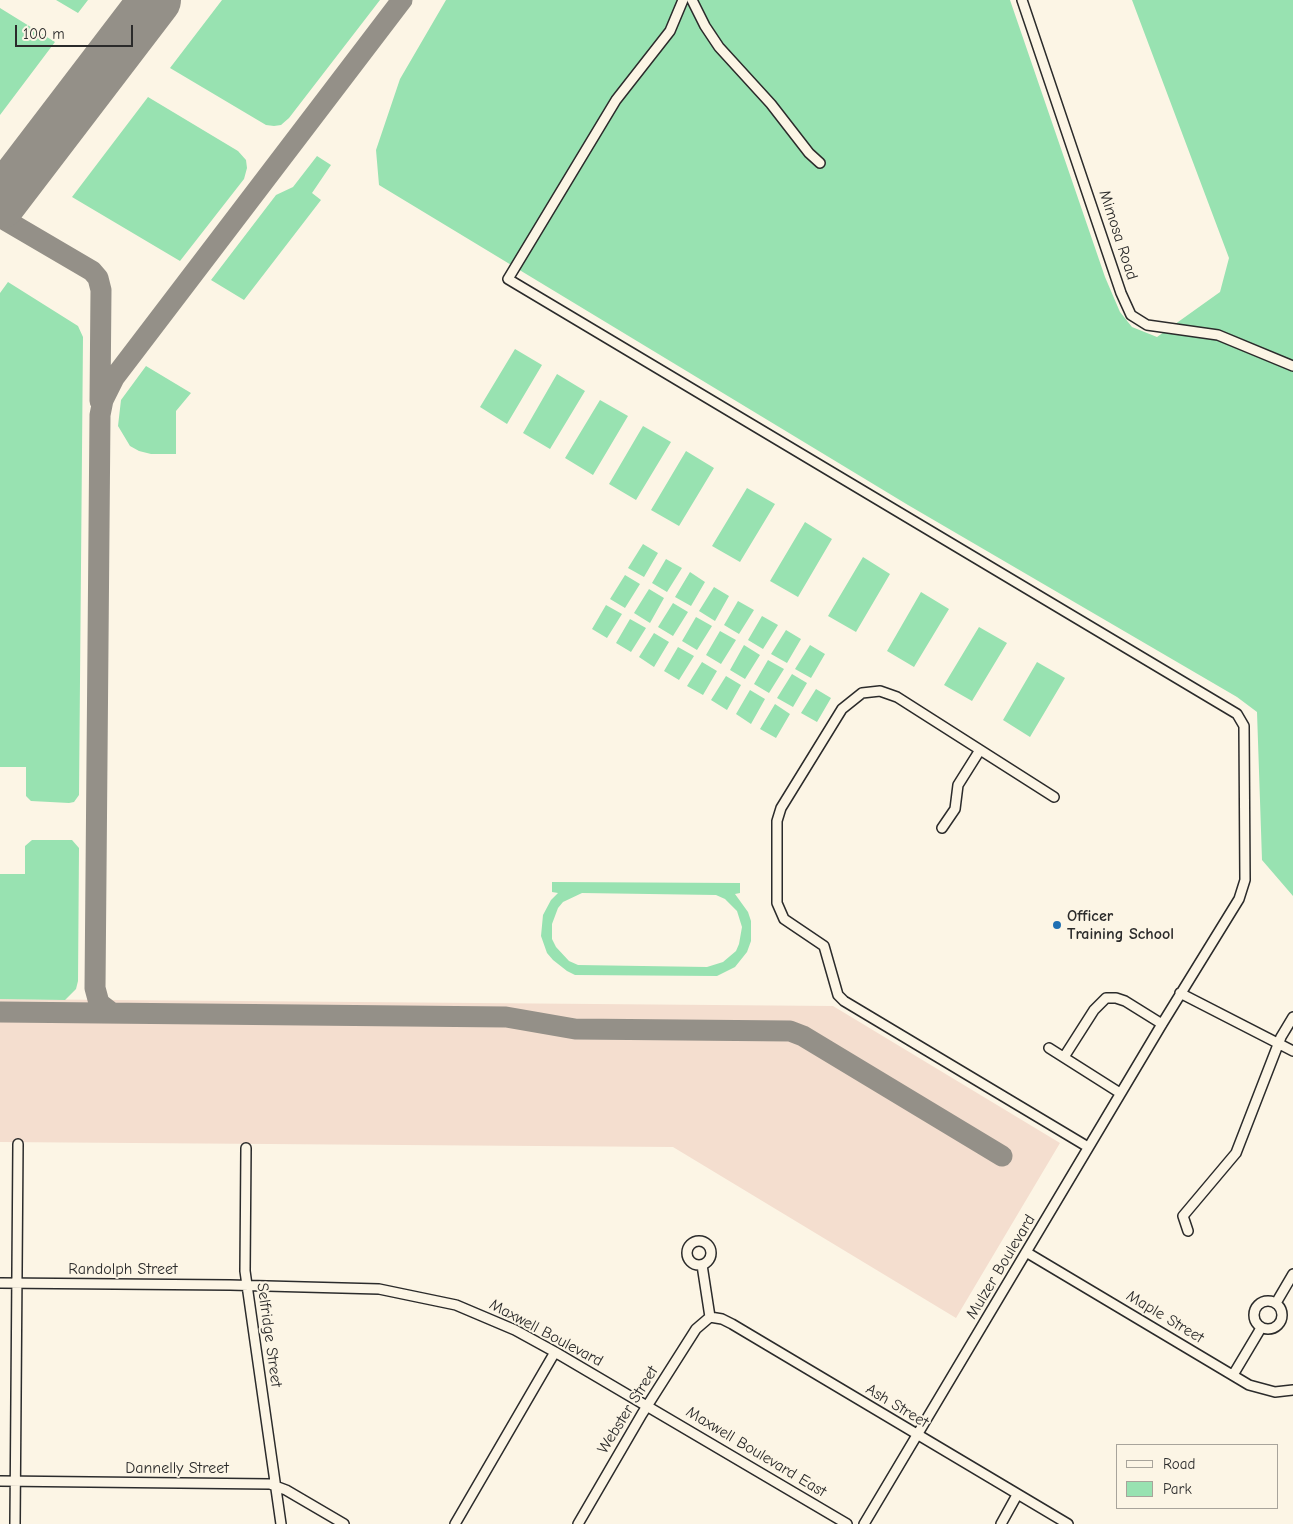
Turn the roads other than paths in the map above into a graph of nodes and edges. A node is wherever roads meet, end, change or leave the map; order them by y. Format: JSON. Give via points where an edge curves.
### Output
{"nodes":[{"id":1,"x":683,"y":0,"type":"edge"},
{"id":2,"x":692,"y":0,"type":"edge"},
{"id":3,"x":1022,"y":0,"type":"edge"},
{"id":4,"x":820,"y":162,"type":"dead end"},
{"id":5,"x":1293,"y":366,"type":"edge"},
{"id":6,"x":980,"y":750,"type":"junction"},
{"id":7,"x":1054,"y":797,"type":"dead end"},
{"id":8,"x":942,"y":828,"type":"dead end"},
{"id":9,"x":1180,"y":993,"type":"junction"},
{"id":10,"x":1293,"y":1017,"type":"edge"},
{"id":11,"x":1162,"y":1024,"type":"junction"},
{"id":12,"x":1278,"y":1044,"type":"junction"},
{"id":13,"x":1049,"y":1048,"type":"dead end"},
{"id":14,"x":1293,"y":1051,"type":"edge"},
{"id":15,"x":1064,"y":1057,"type":"junction"},
{"id":16,"x":1120,"y":1093,"type":"junction"},
{"id":17,"x":18,"y":1144,"type":"dead end"},
{"id":18,"x":1088,"y":1147,"type":"junction"},
{"id":19,"x":246,"y":1148,"type":"dead end"},
{"id":20,"x":1188,"y":1231,"type":"dead end"},
{"id":21,"x":1026,"y":1252,"type":"junction"},
{"id":22,"x":702,"y":1265,"type":"dead end"},
{"id":23,"x":1293,"y":1274,"type":"edge"},
{"id":24,"x":0,"y":1283,"type":"edge"},
{"id":25,"x":17,"y":1283,"type":"junction"},
{"id":26,"x":246,"y":1286,"type":"junction"},
{"id":27,"x":1276,"y":1303,"type":"junction"},
{"id":28,"x":710,"y":1317,"type":"junction"},
{"id":29,"x":1261,"y":1328,"type":"junction"},
{"id":30,"x":555,"y":1352,"type":"junction"},
{"id":31,"x":1233,"y":1375,"type":"junction"},
{"id":32,"x":1293,"y":1390,"type":"edge"},
{"id":33,"x":648,"y":1406,"type":"junction"},
{"id":34,"x":917,"y":1436,"type":"junction"},
{"id":35,"x":0,"y":1481,"type":"edge"},
{"id":36,"x":16,"y":1482,"type":"junction"},
{"id":37,"x":276,"y":1486,"type":"junction"},
{"id":38,"x":1018,"y":1495,"type":"junction"},
{"id":39,"x":15,"y":1524,"type":"edge"},
{"id":40,"x":281,"y":1524,"type":"edge"},
{"id":41,"x":344,"y":1524,"type":"edge"},
{"id":42,"x":455,"y":1524,"type":"edge"},
{"id":43,"x":578,"y":1524,"type":"edge"},
{"id":44,"x":847,"y":1524,"type":"edge"},
{"id":45,"x":864,"y":1524,"type":"edge"},
{"id":46,"x":1001,"y":1524,"type":"edge"},
{"id":47,"x":1068,"y":1524,"type":"edge"}],
"edges":[{"from":1,"to":9,"type":"street","name":"Mulzer Boulevard","via":[[670,32],[616,100],[508,279],[1241,718],[1245,776],[1244,887],[1236,906]]},
{"from":2,"to":4,"type":"street","via":[[719,47]]},
{"from":3,"to":5,"type":"street","name":"Mimosa Road","via":[[1131,315],[1147,325],[1218,335]]},
{"from":6,"to":7,"type":"street"},
{"from":6,"to":8,"type":"street","via":[[958,786],[955,809]]},
{"from":6,"to":18,"type":"street","via":[[888,693],[871,691],[854,697],[842,709],[778,814],[778,909],[788,923],[824,946],[838,995],[844,1001]]},
{"from":9,"to":11,"type":"street","name":"Mulzer Boulevard"},
{"from":9,"to":12,"type":"street"},
{"from":10,"to":12,"type":"street"},
{"from":11,"to":15,"type":"street","via":[[1125,1000],[1106,998],[1094,1010]]},
{"from":11,"to":16,"type":"street","name":"Mulzer Boulevard"},
{"from":12,"to":14,"type":"street"},
{"from":12,"to":20,"type":"street","via":[[1236,1153],[1183,1216]]},
{"from":13,"to":15,"type":"street"},
{"from":15,"to":16,"type":"street"},
{"from":16,"to":18,"type":"street","name":"Mulzer Boulevard"},
{"from":17,"to":25,"type":"street"},
{"from":18,"to":21,"type":"street","name":"Mulzer Boulevard"},
{"from":19,"to":26,"type":"street","name":"Selfridge Street"},
{"from":21,"to":31,"type":"street","name":"Maple Street"},
{"from":21,"to":34,"type":"street","name":"Mulzer Boulevard"},
{"from":22,"to":28,"type":"street"},
{"from":23,"to":27,"type":"street"},
{"from":24,"to":25,"type":"street","name":"Randolph Street"},
{"from":25,"to":26,"type":"street","name":"Randolph Street"},
{"from":25,"to":36,"type":"street"},
{"from":26,"to":30,"type":"street","name":"Maxwell Boulevard","via":[[380,1290],[424,1297],[456,1305],[490,1319]]},
{"from":26,"to":37,"type":"street","name":"Selfridge Street"},
{"from":27,"to":29,"type":"street","via":[[1282,1312],[1279,1324],[1271,1329]]},
{"from":27,"to":29,"type":"street","via":[[1264,1301],[1255,1308],[1254,1318]]},
{"from":28,"to":33,"type":"street","name":"Webster Street","via":[[696,1329]]},
{"from":28,"to":34,"type":"street","name":"Ash Street","via":[[732,1324]]},
{"from":29,"to":31,"type":"street"},
{"from":30,"to":33,"type":"street","name":"Maxwell Boulevard"},
{"from":30,"to":42,"type":"street"},
{"from":31,"to":32,"type":"street","name":"Maple Street","via":[[1266,1391]]},
{"from":33,"to":43,"type":"street","name":"Webster Street"},
{"from":33,"to":44,"type":"street","name":"Maxwell Boulevard East"},
{"from":34,"to":38,"type":"street","name":"Ash Street"},
{"from":34,"to":45,"type":"street","name":"Mulzer Boulevard"},
{"from":35,"to":36,"type":"street","name":"Dannelly Street"},
{"from":36,"to":37,"type":"street","name":"Dannelly Street","via":[[259,1483]]},
{"from":36,"to":39,"type":"street"},
{"from":37,"to":40,"type":"street","name":"Selfridge Street"},
{"from":37,"to":41,"type":"street","name":"Dannelly Street"},
{"from":38,"to":46,"type":"street"},
{"from":38,"to":47,"type":"street","name":"Ash Street"}]}
